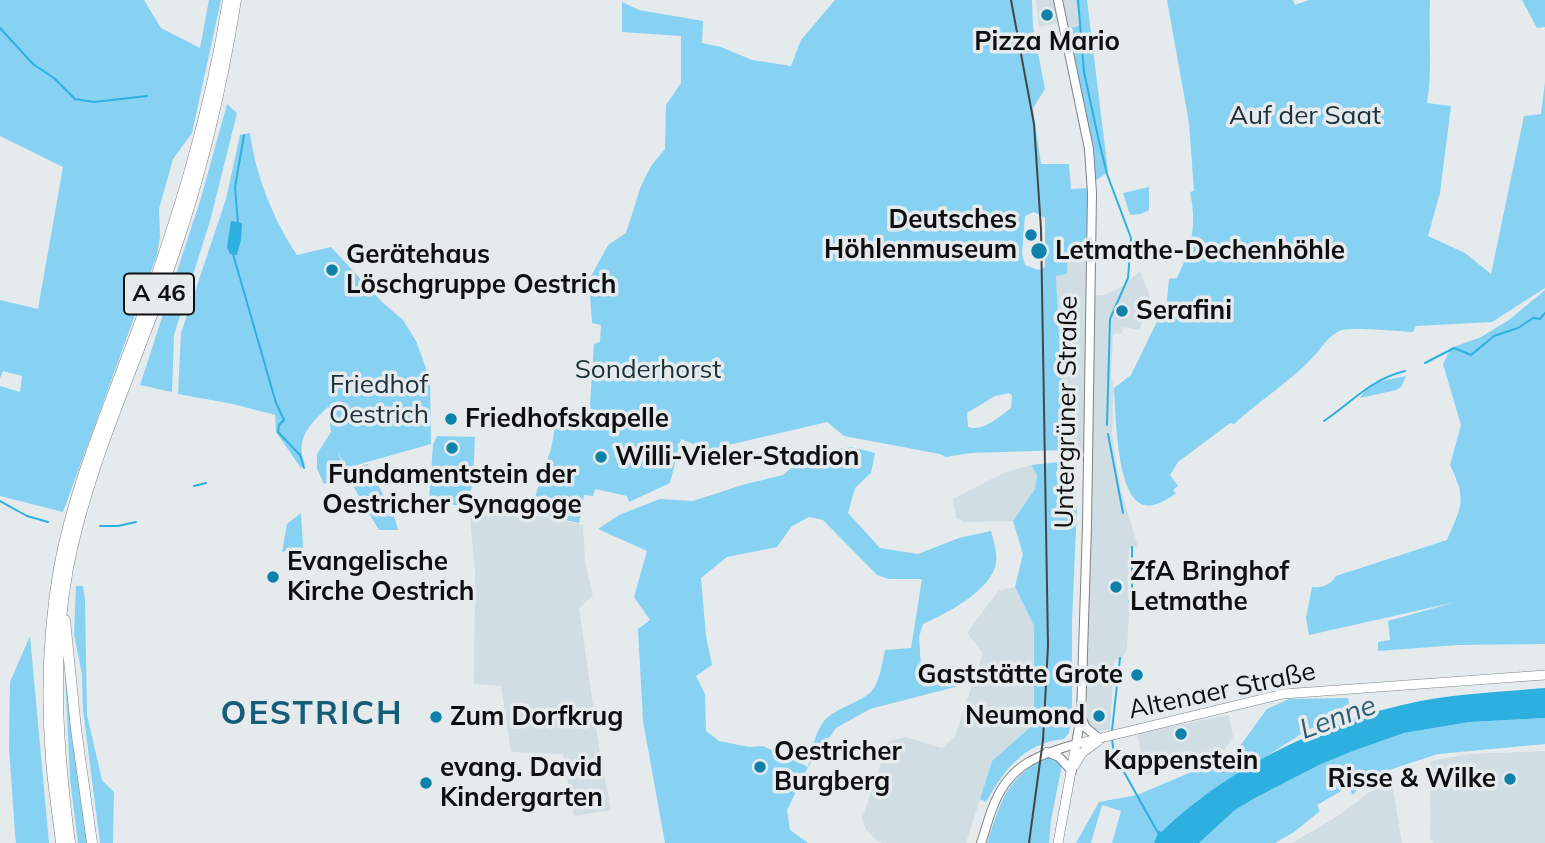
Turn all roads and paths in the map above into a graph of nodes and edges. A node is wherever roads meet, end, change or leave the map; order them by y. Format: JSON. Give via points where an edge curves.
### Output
{"nodes":[{"id":1,"x":228,"y":0,"type":"edge"},
{"id":2,"x":236,"y":0,"type":"edge"},
{"id":3,"x":1058,"y":0,"type":"edge"},
{"id":4,"x":235,"y":41,"type":"dead end"},
{"id":5,"x":226,"y":65,"type":"junction"},
{"id":6,"x":216,"y":83,"type":"junction"},
{"id":7,"x":214,"y":98,"type":"junction"},
{"id":8,"x":204,"y":118,"type":"junction"},
{"id":9,"x":193,"y":141,"type":"dead end"},
{"id":10,"x":166,"y":228,"type":"dead end"},
{"id":11,"x":156,"y":278,"type":"junction"},
{"id":12,"x":88,"y":473,"type":"junction"},
{"id":13,"x":59,"y":597,"type":"junction"},
{"id":14,"x":1545,"y":674,"type":"edge"},
{"id":15,"x":1081,"y":716,"type":"junction"},
{"id":16,"x":1100,"y":739,"type":"junction"},
{"id":17,"x":1076,"y":744,"type":"junction"},
{"id":18,"x":1047,"y":752,"type":"junction"},
{"id":19,"x":1072,"y":771,"type":"junction"},
{"id":20,"x":61,"y":843,"type":"edge"},
{"id":21,"x":70,"y":843,"type":"edge"},
{"id":22,"x":92,"y":843,"type":"edge"},
{"id":23,"x":981,"y":843,"type":"edge"},
{"id":24,"x":1058,"y":843,"type":"edge"}],
"edges":[{"from":1,"to":6,"type":"highway","number":"A 46"},
{"from":2,"to":5,"type":"highway","number":"A 46"},
{"from":3,"to":15,"type":"main road","name":"Untergrüner Straße","via":[[1086,136],[1092,192]]},
{"from":4,"to":5,"type":"highway"},
{"from":5,"to":6,"type":"highway","number":"A 46"},
{"from":6,"to":7,"type":"highway","number":"A 46"},
{"from":7,"to":8,"type":"highway","number":"A 46"},
{"from":7,"to":12,"type":"highway","number":"A 46","via":[[200,172],[173,258]]},
{"from":8,"to":9,"type":"highway"},
{"from":8,"to":11,"type":"highway","number":"A 46"},
{"from":10,"to":11,"type":"highway"},
{"from":11,"to":12,"type":"highway","number":"A 46"},
{"from":12,"to":13,"type":"highway","number":"A 46","via":[[64,545]]},
{"from":13,"to":20,"type":"highway","number":"A 46","via":[[49,647],[49,717]]},
{"from":13,"to":21,"type":"highway","number":"A 46","via":[[57,715]]},
{"from":13,"to":22,"type":"highway"},
{"from":14,"to":16,"type":"main road","name":"Altenaer Straße","via":[[1283,694]]},
{"from":15,"to":16,"type":"main road","via":[[1086,728]]},
{"from":15,"to":17,"type":"main road","name":"Untergrüner Straße"},
{"from":16,"to":17,"type":"main road","name":"Altenaer Straße"},
{"from":16,"to":19,"type":"main road","via":[[1082,754]]},
{"from":17,"to":18,"type":"main road"},
{"from":17,"to":19,"type":"main road"},
{"from":18,"to":19,"type":"main road"},
{"from":18,"to":23,"type":"main road","via":[[1031,759],[1004,785]]},
{"from":19,"to":24,"type":"main road"}]}
